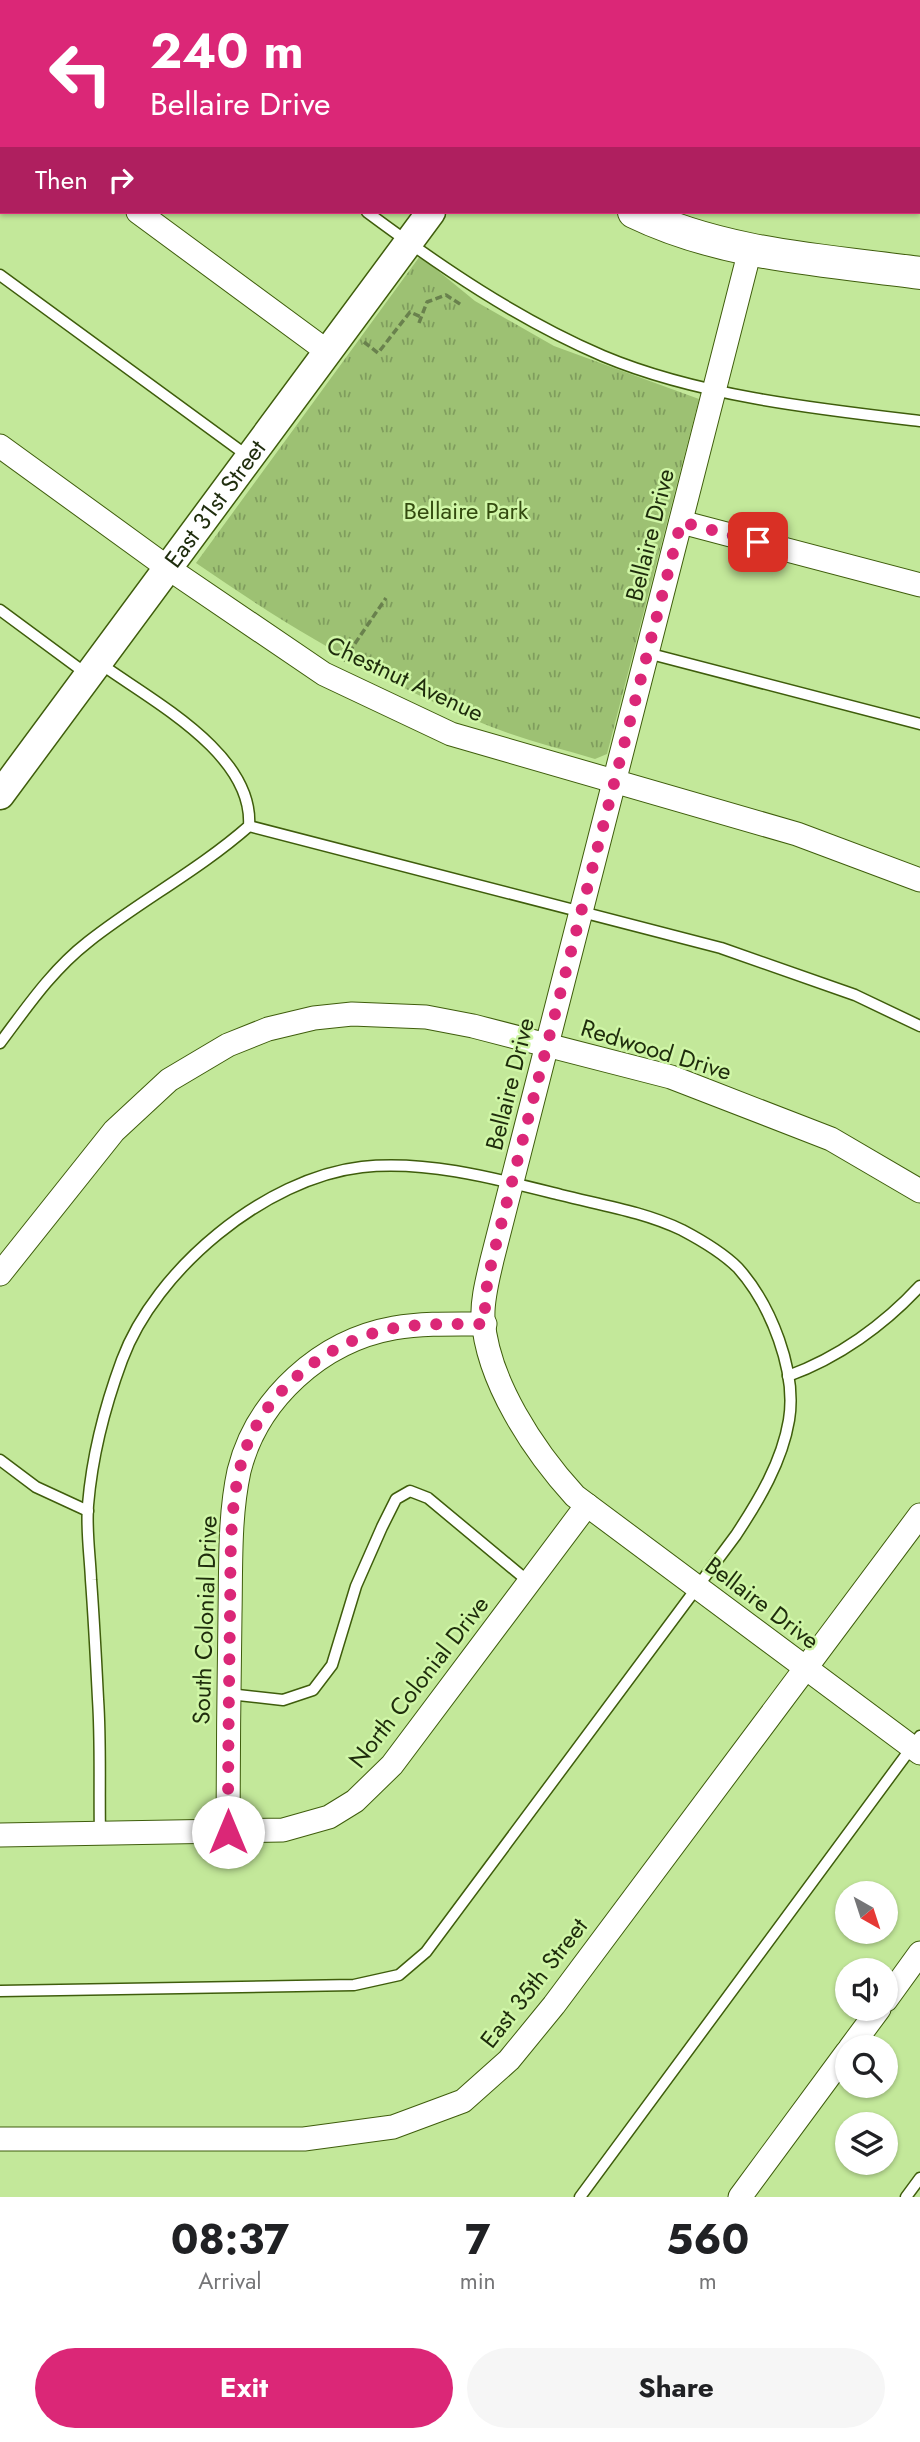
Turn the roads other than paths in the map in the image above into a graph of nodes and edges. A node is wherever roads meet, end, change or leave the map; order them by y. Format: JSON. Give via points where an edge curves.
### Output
{"nodes":[{"id":1,"x":141,"y":214,"type":"edge"},
{"id":2,"x":370,"y":214,"type":"edge"},
{"id":3,"x":430,"y":214,"type":"edge"},
{"id":4,"x":639,"y":214,"type":"edge"},
{"id":5,"x":408,"y":243,"type":"junction"},
{"id":6,"x":750,"y":250,"type":"junction"},
{"id":7,"x":920,"y":273,"type":"edge"},
{"id":8,"x":0,"y":275,"type":"edge"},
{"id":9,"x":328,"y":352,"type":"junction"},
{"id":10,"x":715,"y":388,"type":"junction"},
{"id":11,"x":920,"y":421,"type":"edge"},
{"id":12,"x":0,"y":446,"type":"edge"},
{"id":13,"x":250,"y":457,"type":"junction"},
{"id":14,"x":681,"y":522,"type":"junction"},
{"id":15,"x":168,"y":568,"type":"junction"},
{"id":16,"x":920,"y":585,"type":"edge"},
{"id":17,"x":0,"y":610,"type":"edge"},
{"id":18,"x":647,"y":653,"type":"junction"},
{"id":19,"x":93,"y":669,"type":"junction"},
{"id":20,"x":920,"y":724,"type":"edge"},
{"id":21,"x":614,"y":784,"type":"junction"},
{"id":22,"x":0,"y":795,"type":"edge"},
{"id":23,"x":249,"y":826,"type":"junction"},
{"id":24,"x":920,"y":880,"type":"edge"},
{"id":25,"x":581,"y":912,"type":"junction"},
{"id":26,"x":920,"y":1026,"type":"edge"},
{"id":27,"x":0,"y":1043,"type":"edge"},
{"id":28,"x":547,"y":1045,"type":"junction"},
{"id":29,"x":512,"y":1183,"type":"junction"},
{"id":30,"x":920,"y":1191,"type":"edge"},
{"id":31,"x":0,"y":1274,"type":"edge"},
{"id":32,"x":920,"y":1286,"type":"edge"},
{"id":33,"x":485,"y":1324,"type":"junction"},
{"id":34,"x":788,"y":1376,"type":"junction"},
{"id":35,"x":0,"y":1460,"type":"edge"},
{"id":36,"x":587,"y":1505,"type":"junction"},
{"id":37,"x":88,"y":1511,"type":"junction"},
{"id":38,"x":920,"y":1515,"type":"edge"},
{"id":39,"x":529,"y":1582,"type":"junction"},
{"id":40,"x":698,"y":1587,"type":"junction"},
{"id":41,"x":807,"y":1668,"type":"junction"},
{"id":42,"x":229,"y":1694,"type":"junction"},
{"id":43,"x":917,"y":1745,"type":"edge"},
{"id":44,"x":228,"y":1832,"type":"junction"},
{"id":45,"x":100,"y":1834,"type":"junction"},
{"id":46,"x":0,"y":1835,"type":"edge"},
{"id":47,"x":920,"y":1953,"type":"edge"},
{"id":48,"x":898,"y":1983,"type":"edge"},
{"id":49,"x":0,"y":1991,"type":"edge"},
{"id":50,"x":835,"y":2068,"type":"edge"},
{"id":51,"x":0,"y":2139,"type":"edge"},
{"id":52,"x":920,"y":2178,"type":"edge"},
{"id":53,"x":580,"y":2197,"type":"edge"},
{"id":54,"x":740,"y":2197,"type":"edge"},
{"id":55,"x":906,"y":2197,"type":"edge"}],
"edges":[{"from":1,"to":9,"type":"street"},
{"from":2,"to":5,"type":"lane"},
{"from":3,"to":5,"type":"street","name":"East 31st Street"},
{"from":4,"to":6,"type":"main road","via":[[717,243]]},
{"from":5,"to":9,"type":"street","name":"East 31st Street"},
{"from":5,"to":10,"type":"lane","via":[[485,296],[603,356],[659,376]]},
{"from":6,"to":7,"type":"main road"},
{"from":6,"to":10,"type":"street","name":"Bellaire Drive"},
{"from":8,"to":13,"type":"lane"},
{"from":9,"to":13,"type":"street","name":"East 31st Street"},
{"from":10,"to":11,"type":"lane","via":[[780,403]]},
{"from":10,"to":14,"type":"street","name":"Bellaire Drive"},
{"from":12,"to":15,"type":"street","name":"Chestnut Avenue"},
{"from":13,"to":15,"type":"street","name":"East 31st Street"},
{"from":14,"to":16,"type":"street"},
{"from":14,"to":18,"type":"street","name":"Bellaire Drive"},
{"from":15,"to":19,"type":"street","name":"East 31st Street"},
{"from":15,"to":21,"type":"street","name":"Chestnut Avenue","via":[[324,674],[451,734]]},
{"from":17,"to":19,"type":"lane"},
{"from":18,"to":20,"type":"lane"},
{"from":18,"to":21,"type":"street","name":"Bellaire Drive"},
{"from":19,"to":22,"type":"street","name":"East 31st Street"},
{"from":19,"to":23,"type":"lane","via":[[206,740],[242,782]]},
{"from":21,"to":24,"type":"street","name":"Chestnut Avenue","via":[[797,834]]},
{"from":21,"to":25,"type":"street","name":"Bellaire Drive"},
{"from":23,"to":25,"type":"lane"},
{"from":23,"to":27,"type":"lane","via":[[218,854],[88,942],[50,977]]},
{"from":25,"to":26,"type":"lane","via":[[721,947],[797,972]]},
{"from":25,"to":28,"type":"street","name":"Bellaire Drive"},
{"from":28,"to":29,"type":"street","name":"Bellaire Drive"},
{"from":28,"to":30,"type":"street","name":"Redwood Drive","via":[[671,1077],[831,1139]]},
{"from":28,"to":31,"type":"street","name":"Redwood Drive","via":[[473,1027],[385,1014],[314,1018],[228,1045],[169,1080],[114,1130]]},
{"from":29,"to":33,"type":"street","name":"Bellaire Drive","via":[[485,1296]]},
{"from":29,"to":34,"type":"lane","via":[[645,1217],[681,1230],[715,1250],[737,1267],[765,1311]]},
{"from":29,"to":37,"type":"lane","via":[[434,1169],[362,1167],[308,1181],[242,1217],[196,1253],[136,1329],[104,1412]]},
{"from":32,"to":34,"type":"lane","via":[[845,1349]]},
{"from":33,"to":36,"type":"street","name":"Bellaire Drive","via":[[500,1380],[519,1424],[545,1464]]},
{"from":33,"to":42,"type":"street","name":"South Colonial Drive","via":[[429,1324],[368,1335],[307,1368],[271,1403],[246,1449],[239,1474]]},
{"from":34,"to":40,"type":"lane","via":[[789,1419],[777,1462],[757,1503]]},
{"from":35,"to":37,"type":"lane","via":[[36,1487]]},
{"from":36,"to":39,"type":"street","name":"North Colonial Drive"},
{"from":36,"to":40,"type":"street","name":"Bellaire Drive"},
{"from":37,"to":45,"type":"lane","via":[[99,1706]]},
{"from":38,"to":41,"type":"street","name":"East 35th Street"},
{"from":39,"to":42,"type":"lane","via":[[428,1498],[410,1491],[396,1499],[382,1527],[356,1586],[332,1665],[313,1690],[283,1700]]},
{"from":39,"to":44,"type":"street","name":"North Colonial Drive","via":[[372,1788],[309,1824]]},
{"from":40,"to":41,"type":"street","name":"Bellaire Drive"},
{"from":40,"to":49,"type":"lane","via":[[437,1939],[398,1975],[373,1982],[307,1987]]},
{"from":41,"to":43,"type":"street","name":"Bellaire Drive"},
{"from":41,"to":51,"type":"street","name":"East 35th Street","via":[[554,2006],[509,2060],[463,2101],[393,2127],[303,2139]]},
{"from":42,"to":44,"type":"street","name":"South Colonial Drive"},
{"from":43,"to":53,"type":"lane"},
{"from":44,"to":45,"type":"street","name":"North Colonial Drive"},
{"from":45,"to":46,"type":"street","name":"North Colonial Drive"},
{"from":47,"to":48,"type":"street"},
{"from":50,"to":54,"type":"street"},
{"from":52,"to":55,"type":"lane"}]}
